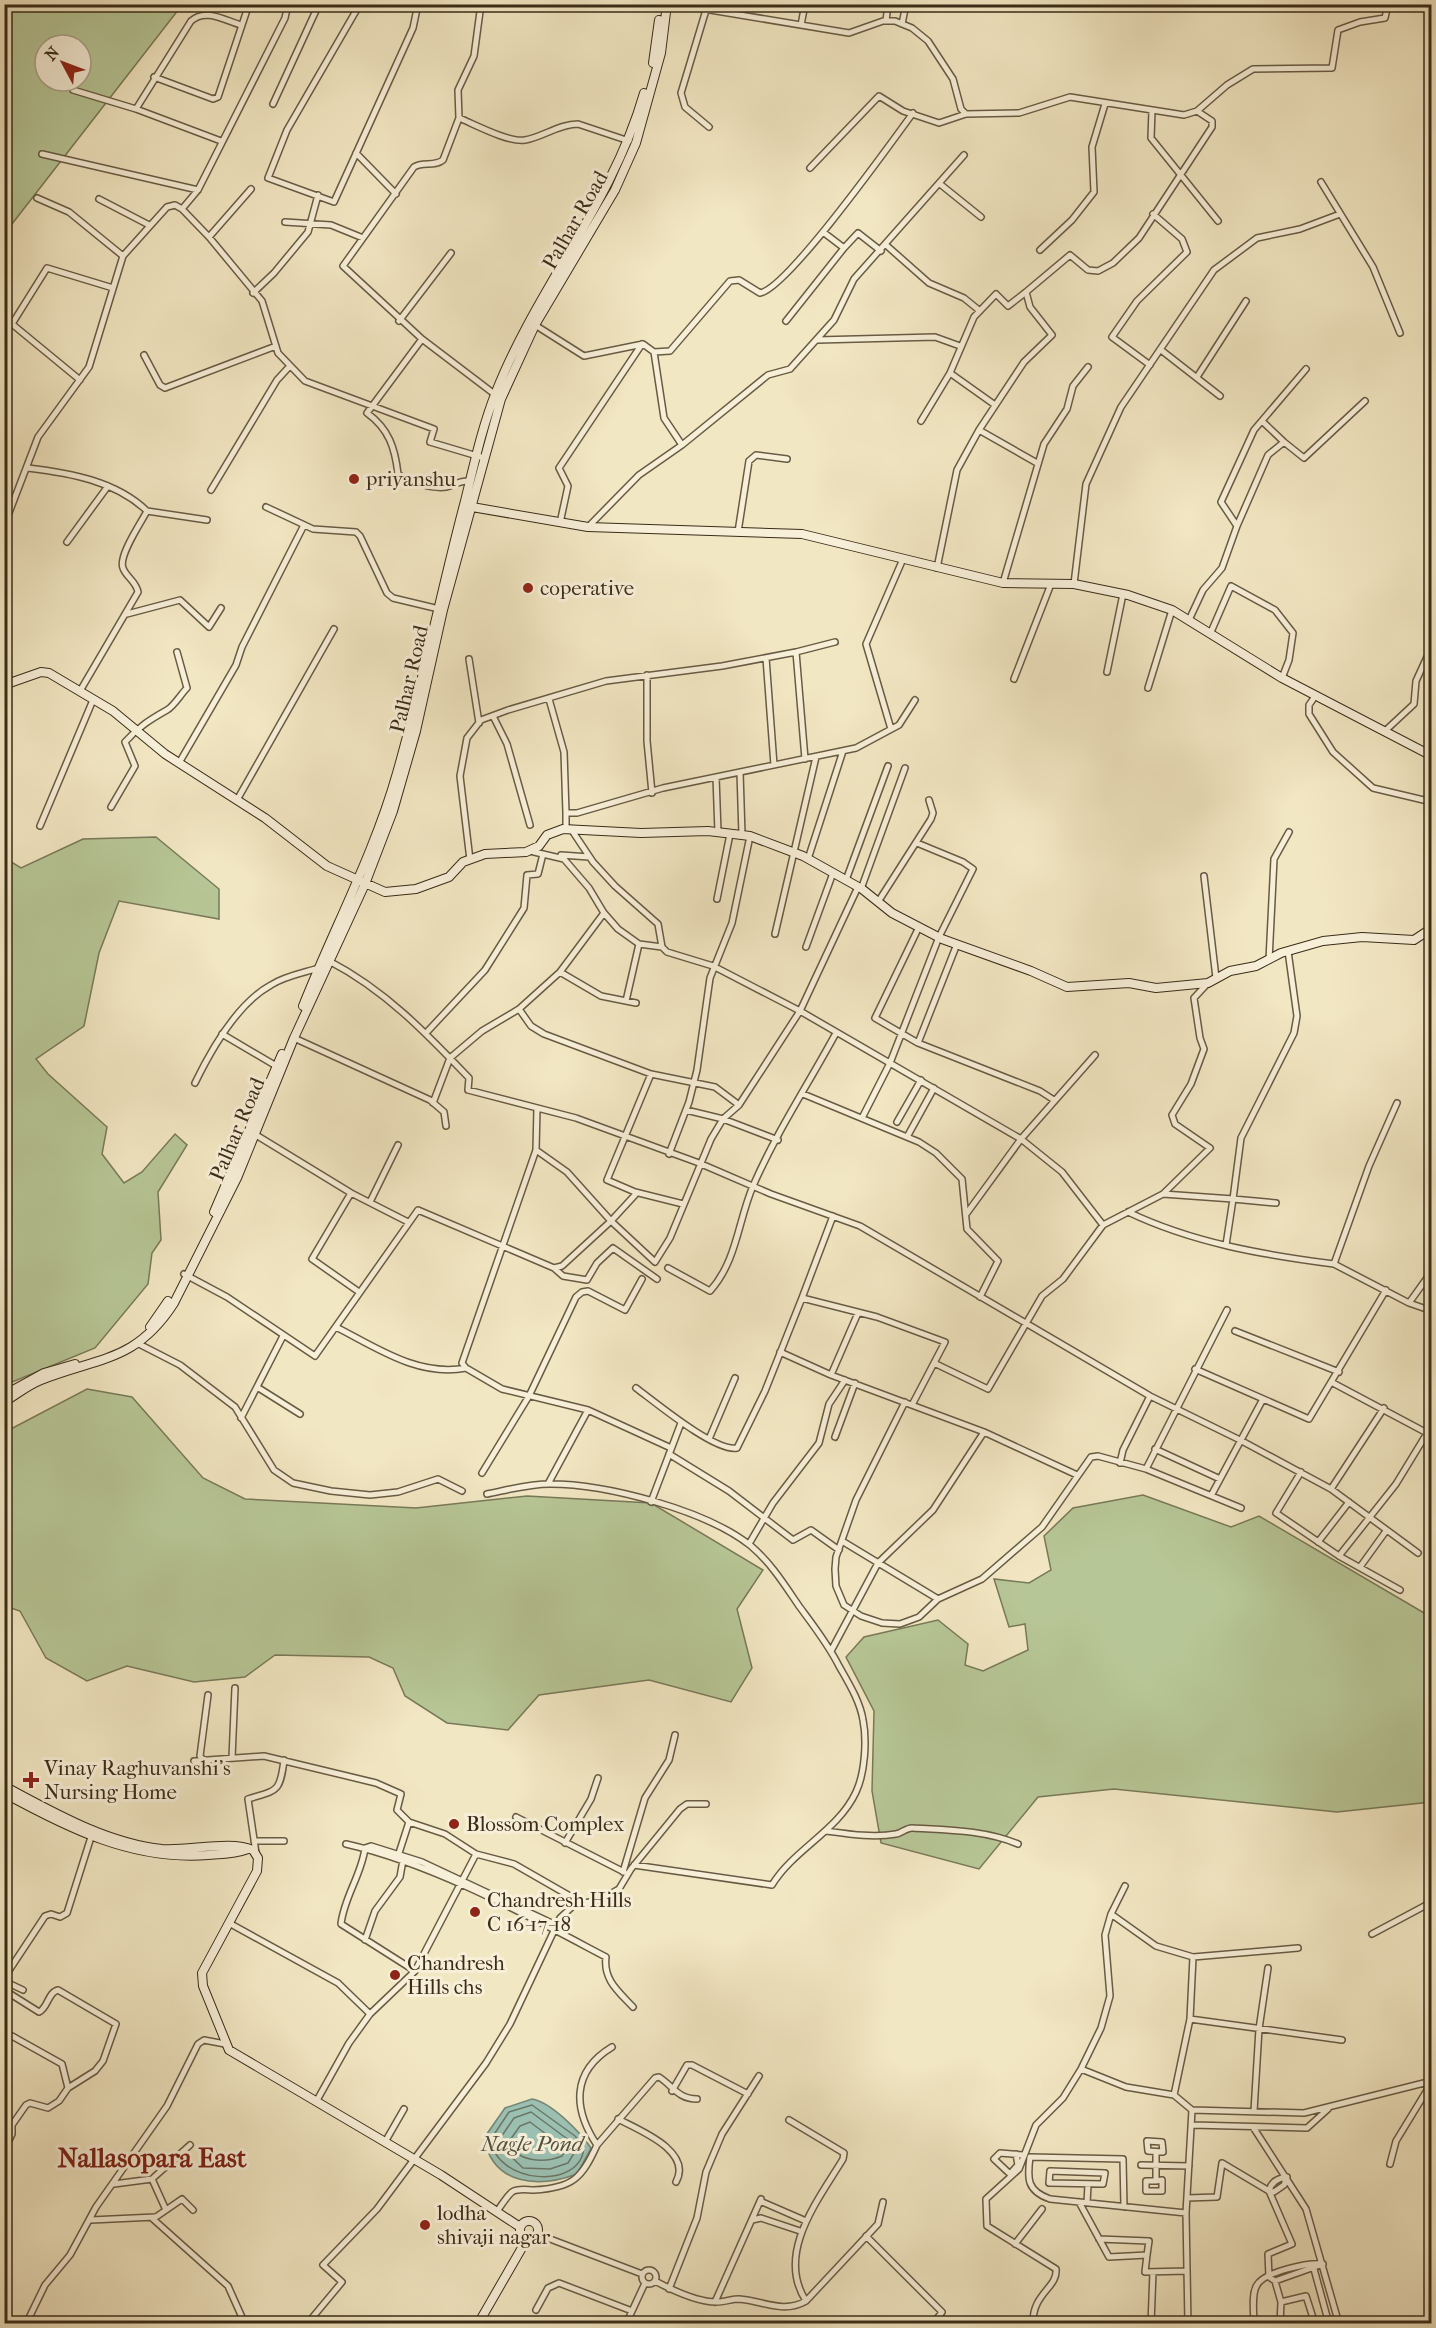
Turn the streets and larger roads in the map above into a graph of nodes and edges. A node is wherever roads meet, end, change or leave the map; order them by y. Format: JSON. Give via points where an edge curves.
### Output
{"nodes":[{"id":1,"x":249,"y":4,"type":"edge"},
{"id":2,"x":288,"y":4,"type":"edge"},
{"id":3,"x":319,"y":4,"type":"edge"},
{"id":4,"x":360,"y":4,"type":"edge"},
{"id":5,"x":418,"y":4,"type":"edge"},
{"id":6,"x":481,"y":4,"type":"edge"},
{"id":7,"x":661,"y":4,"type":"edge"},
{"id":8,"x":667,"y":4,"type":"edge"},
{"id":9,"x":674,"y":4,"type":"edge"},
{"id":10,"x":805,"y":4,"type":"edge"},
{"id":11,"x":888,"y":4,"type":"edge"},
{"id":12,"x":906,"y":4,"type":"edge"},
{"id":13,"x":1388,"y":4,"type":"edge"},
{"id":14,"x":706,"y":10,"type":"junction"},
{"id":15,"x":886,"y":21,"type":"junction"},
{"id":16,"x":902,"y":24,"type":"junction"},
{"id":17,"x":241,"y":25,"type":"junction"},
{"id":18,"x":801,"y":25,"type":"junction"},
{"id":19,"x":154,"y":77,"type":"junction"},
{"id":20,"x":83,"y":93,"type":"edge"},
{"id":21,"x":273,"y":104,"type":"dead end"},
{"id":22,"x":1105,"y":104,"type":"junction"},
{"id":23,"x":136,"y":109,"type":"junction"},
{"id":24,"x":1152,"y":110,"type":"junction"},
{"id":25,"x":1197,"y":111,"type":"junction"},
{"id":26,"x":913,"y":113,"type":"junction"},
{"id":27,"x":966,"y":114,"type":"junction"},
{"id":28,"x":459,"y":118,"type":"junction"},
{"id":29,"x":709,"y":127,"type":"dead end"},
{"id":30,"x":221,"y":141,"type":"junction"},
{"id":31,"x":632,"y":141,"type":"junction"},
{"id":32,"x":356,"y":153,"type":"junction"},
{"id":33,"x":42,"y":154,"type":"dead end"},
{"id":34,"x":964,"y":155,"type":"dead end"},
{"id":35,"x":810,"y":168,"type":"dead end"},
{"id":36,"x":1180,"y":173,"type":"junction"},
{"id":37,"x":1321,"y":182,"type":"dead end"},
{"id":38,"x":940,"y":184,"type":"junction"},
{"id":39,"x":251,"y":189,"type":"dead end"},
{"id":40,"x":198,"y":190,"type":"junction"},
{"id":41,"x":396,"y":194,"type":"junction"},
{"id":42,"x":318,"y":195,"type":"junction"},
{"id":43,"x":37,"y":198,"type":"dead end"},
{"id":44,"x":99,"y":199,"type":"dead end"},
{"id":45,"x":182,"y":209,"type":"junction"},
{"id":46,"x":1153,"y":214,"type":"junction"},
{"id":47,"x":1340,"y":214,"type":"junction"},
{"id":48,"x":981,"y":217,"type":"dead end"},
{"id":49,"x":1218,"y":221,"type":"dead end"},
{"id":50,"x":285,"y":222,"type":"dead end"},
{"id":51,"x":311,"y":224,"type":"junction"},
{"id":52,"x":149,"y":225,"type":"junction"},
{"id":53,"x":823,"y":232,"type":"junction"},
{"id":54,"x":209,"y":237,"type":"junction"},
{"id":55,"x":363,"y":238,"type":"junction"},
{"id":56,"x":886,"y":245,"type":"junction"},
{"id":57,"x":844,"y":248,"type":"junction"},
{"id":58,"x":1040,"y":250,"type":"dead end"},
{"id":59,"x":881,"y":251,"type":"junction"},
{"id":60,"x":451,"y":253,"type":"dead end"},
{"id":61,"x":123,"y":256,"type":"junction"},
{"id":62,"x":113,"y":288,"type":"junction"},
{"id":63,"x":1026,"y":292,"type":"junction"},
{"id":64,"x":254,"y":293,"type":"junction"},
{"id":65,"x":1246,"y":301,"type":"dead end"},
{"id":66,"x":980,"y":311,"type":"junction"},
{"id":67,"x":399,"y":321,"type":"junction"},
{"id":68,"x":786,"y":321,"type":"dead end"},
{"id":69,"x":535,"y":325,"type":"junction"},
{"id":70,"x":1400,"y":333,"type":"dead end"},
{"id":71,"x":422,"y":339,"type":"junction"},
{"id":72,"x":817,"y":340,"type":"junction"},
{"id":73,"x":643,"y":344,"type":"junction"},
{"id":74,"x":276,"y":346,"type":"junction"},
{"id":75,"x":960,"y":346,"type":"junction"},
{"id":76,"x":1161,"y":350,"type":"junction"},
{"id":77,"x":654,"y":352,"type":"junction"},
{"id":78,"x":144,"y":355,"type":"dead end"},
{"id":79,"x":1150,"y":365,"type":"junction"},
{"id":80,"x":289,"y":367,"type":"junction"},
{"id":81,"x":1088,"y":367,"type":"dead end"},
{"id":82,"x":1306,"y":369,"type":"dead end"},
{"id":83,"x":950,"y":373,"type":"junction"},
{"id":84,"x":1197,"y":376,"type":"junction"},
{"id":85,"x":80,"y":380,"type":"junction"},
{"id":86,"x":1220,"y":396,"type":"dead end"},
{"id":87,"x":498,"y":397,"type":"junction"},
{"id":88,"x":1365,"y":401,"type":"dead end"},
{"id":89,"x":370,"y":405,"type":"junction"},
{"id":90,"x":995,"y":405,"type":"junction"},
{"id":91,"x":921,"y":421,"type":"dead end"},
{"id":92,"x":1263,"y":422,"type":"junction"},
{"id":93,"x":979,"y":430,"type":"junction"},
{"id":94,"x":1284,"y":442,"type":"junction"},
{"id":95,"x":682,"y":445,"type":"junction"},
{"id":96,"x":480,"y":457,"type":"junction"},
{"id":97,"x":787,"y":459,"type":"dead end"},
{"id":98,"x":1037,"y":463,"type":"junction"},
{"id":99,"x":28,"y":468,"type":"junction"},
{"id":100,"x":470,"y":481,"type":"junction"},
{"id":101,"x":108,"y":486,"type":"junction"},
{"id":102,"x":211,"y":490,"type":"dead end"},
{"id":103,"x":266,"y":507,"type":"dead end"},
{"id":104,"x":472,"y":507,"type":"junction"},
{"id":105,"x":147,"y":511,"type":"junction"},
{"id":106,"x":207,"y":520,"type":"dead end"},
{"id":107,"x":560,"y":523,"type":"junction"},
{"id":108,"x":304,"y":525,"type":"junction"},
{"id":109,"x":4,"y":526,"type":"edge"},
{"id":110,"x":1237,"y":526,"type":"junction"},
{"id":111,"x":588,"y":527,"type":"junction"},
{"id":112,"x":738,"y":532,"type":"junction"},
{"id":113,"x":67,"y":542,"type":"dead end"},
{"id":114,"x":903,"y":559,"type":"junction"},
{"id":115,"x":937,"y":568,"type":"junction"},
{"id":116,"x":1003,"y":584,"type":"junction"},
{"id":117,"x":1051,"y":584,"type":"junction"},
{"id":118,"x":1074,"y":584,"type":"junction"},
{"id":119,"x":1123,"y":594,"type":"junction"},
{"id":120,"x":222,"y":608,"type":"dead end"},
{"id":121,"x":440,"y":610,"type":"junction"},
{"id":122,"x":1172,"y":610,"type":"junction"},
{"id":123,"x":127,"y":614,"type":"junction"},
{"id":124,"x":1189,"y":620,"type":"junction"},
{"id":125,"x":334,"y":629,"type":"dead end"},
{"id":126,"x":1211,"y":632,"type":"junction"},
{"id":127,"x":835,"y":642,"type":"dead end"},
{"id":128,"x":1431,"y":646,"type":"edge"},
{"id":129,"x":177,"y":652,"type":"dead end"},
{"id":130,"x":796,"y":652,"type":"junction"},
{"id":131,"x":766,"y":658,"type":"junction"},
{"id":132,"x":469,"y":659,"type":"dead end"},
{"id":133,"x":1107,"y":672,"type":"dead end"},
{"id":134,"x":647,"y":675,"type":"junction"},
{"id":135,"x":1282,"y":678,"type":"junction"},
{"id":136,"x":1014,"y":679,"type":"dead end"},
{"id":137,"x":4,"y":685,"type":"edge"},
{"id":138,"x":1148,"y":688,"type":"dead end"},
{"id":139,"x":80,"y":691,"type":"junction"},
{"id":140,"x":1316,"y":695,"type":"junction"},
{"id":141,"x":549,"y":699,"type":"junction"},
{"id":142,"x":93,"y":700,"type":"junction"},
{"id":143,"x":915,"y":700,"type":"dead end"},
{"id":144,"x":493,"y":716,"type":"junction"},
{"id":145,"x":479,"y":723,"type":"junction"},
{"id":146,"x":891,"y":729,"type":"junction"},
{"id":147,"x":136,"y":730,"type":"junction"},
{"id":148,"x":1385,"y":731,"type":"junction"},
{"id":149,"x":843,"y":751,"type":"junction"},
{"id":150,"x":816,"y":756,"type":"junction"},
{"id":151,"x":1431,"y":756,"type":"edge"},
{"id":152,"x":805,"y":759,"type":"junction"},
{"id":153,"x":179,"y":763,"type":"junction"},
{"id":154,"x":774,"y":765,"type":"junction"},
{"id":155,"x":888,"y":766,"type":"dead end"},
{"id":156,"x":904,"y":768,"type":"dead end"},
{"id":157,"x":740,"y":772,"type":"junction"},
{"id":158,"x":716,"y":777,"type":"junction"},
{"id":159,"x":652,"y":793,"type":"junction"},
{"id":160,"x":237,"y":800,"type":"junction"},
{"id":161,"x":929,"y":800,"type":"dead end"},
{"id":162,"x":1431,"y":802,"type":"edge"},
{"id":163,"x":111,"y":807,"type":"dead end"},
{"id":164,"x":566,"y":813,"type":"junction"},
{"id":165,"x":530,"y":825,"type":"dead end"},
{"id":166,"x":40,"y":826,"type":"dead end"},
{"id":167,"x":569,"y":829,"type":"junction"},
{"id":168,"x":718,"y":832,"type":"junction"},
{"id":169,"x":1289,"y":832,"type":"dead end"},
{"id":170,"x":730,"y":834,"type":"junction"},
{"id":171,"x":746,"y":836,"type":"junction"},
{"id":172,"x":917,"y":843,"type":"junction"},
{"id":173,"x":528,"y":851,"type":"junction"},
{"id":174,"x":793,"y":852,"type":"junction"},
{"id":175,"x":542,"y":854,"type":"junction"},
{"id":176,"x":589,"y":857,"type":"junction"},
{"id":177,"x":808,"y":859,"type":"junction"},
{"id":178,"x":470,"y":860,"type":"junction"},
{"id":179,"x":833,"y":873,"type":"junction"},
{"id":180,"x":1204,"y":876,"type":"dead end"},
{"id":181,"x":846,"y":880,"type":"junction"},
{"id":182,"x":361,"y":882,"type":"junction"},
{"id":183,"x":860,"y":888,"type":"junction"},
{"id":184,"x":717,"y":899,"type":"dead end"},
{"id":185,"x":878,"y":902,"type":"junction"},
{"id":186,"x":604,"y":913,"type":"junction"},
{"id":187,"x":919,"y":927,"type":"junction"},
{"id":188,"x":775,"y":934,"type":"dead end"},
{"id":189,"x":1430,"y":934,"type":"edge"},
{"id":190,"x":939,"y":937,"type":"junction"},
{"id":191,"x":639,"y":944,"type":"junction"},
{"id":192,"x":957,"y":944,"type":"junction"},
{"id":193,"x":662,"y":947,"type":"junction"},
{"id":194,"x":806,"y":947,"type":"dead end"},
{"id":195,"x":1288,"y":951,"type":"junction"},
{"id":196,"x":1269,"y":960,"type":"junction"},
{"id":197,"x":329,"y":961,"type":"junction"},
{"id":198,"x":713,"y":966,"type":"junction"},
{"id":199,"x":319,"y":968,"type":"junction"},
{"id":200,"x":560,"y":972,"type":"junction"},
{"id":201,"x":1212,"y":981,"type":"junction"},
{"id":202,"x":626,"y":1001,"type":"junction"},
{"id":203,"x":636,"y":1003,"type":"dead end"},
{"id":204,"x":519,"y":1009,"type":"junction"},
{"id":205,"x":800,"y":1011,"type":"junction"},
{"id":206,"x":426,"y":1033,"type":"junction"},
{"id":207,"x":836,"y":1033,"type":"junction"},
{"id":208,"x":222,"y":1034,"type":"junction"},
{"id":209,"x":902,"y":1035,"type":"junction"},
{"id":210,"x":294,"y":1038,"type":"junction"},
{"id":211,"x":918,"y":1043,"type":"junction"},
{"id":212,"x":1095,"y":1055,"type":"dead end"},
{"id":213,"x":450,"y":1058,"type":"junction"},
{"id":214,"x":890,"y":1063,"type":"junction"},
{"id":215,"x":279,"y":1068,"type":"junction"},
{"id":216,"x":651,"y":1074,"type":"junction"},
{"id":217,"x":921,"y":1080,"type":"junction"},
{"id":218,"x":694,"y":1081,"type":"junction"},
{"id":219,"x":195,"y":1083,"type":"dead end"},
{"id":220,"x":934,"y":1088,"type":"junction"},
{"id":221,"x":803,"y":1094,"type":"junction"},
{"id":222,"x":1054,"y":1100,"type":"junction"},
{"id":223,"x":433,"y":1103,"type":"junction"},
{"id":224,"x":1397,"y":1103,"type":"dead end"},
{"id":225,"x":739,"y":1105,"type":"junction"},
{"id":226,"x":537,"y":1108,"type":"junction"},
{"id":227,"x":686,"y":1110,"type":"junction"},
{"id":228,"x":862,"y":1118,"type":"junction"},
{"id":229,"x":723,"y":1119,"type":"junction"},
{"id":230,"x":897,"y":1122,"type":"dead end"},
{"id":231,"x":446,"y":1126,"type":"dead end"},
{"id":232,"x":256,"y":1135,"type":"junction"},
{"id":233,"x":627,"y":1135,"type":"junction"},
{"id":234,"x":907,"y":1137,"type":"junction"},
{"id":235,"x":1021,"y":1139,"type":"junction"},
{"id":236,"x":778,"y":1140,"type":"junction"},
{"id":237,"x":398,"y":1145,"type":"dead end"},
{"id":238,"x":536,"y":1150,"type":"junction"},
{"id":239,"x":669,"y":1154,"type":"junction"},
{"id":240,"x":699,"y":1163,"type":"junction"},
{"id":241,"x":753,"y":1187,"type":"junction"},
{"id":242,"x":635,"y":1192,"type":"junction"},
{"id":243,"x":351,"y":1193,"type":"junction"},
{"id":244,"x":1163,"y":1194,"type":"junction"},
{"id":245,"x":1233,"y":1199,"type":"junction"},
{"id":246,"x":369,"y":1202,"type":"junction"},
{"id":247,"x":1276,"y":1203,"type":"dead end"},
{"id":248,"x":683,"y":1204,"type":"junction"},
{"id":249,"x":1128,"y":1212,"type":"junction"},
{"id":250,"x":967,"y":1213,"type":"junction"},
{"id":251,"x":833,"y":1216,"type":"junction"},
{"id":252,"x":612,"y":1221,"type":"junction"},
{"id":253,"x":408,"y":1222,"type":"junction"},
{"id":254,"x":1103,"y":1225,"type":"junction"},
{"id":255,"x":502,"y":1245,"type":"junction"},
{"id":256,"x":1226,"y":1245,"type":"junction"},
{"id":257,"x":1335,"y":1264,"type":"junction"},
{"id":258,"x":554,"y":1268,"type":"junction"},
{"id":259,"x":668,"y":1268,"type":"dead end"},
{"id":260,"x":1431,"y":1271,"type":"edge"},
{"id":261,"x":186,"y":1275,"type":"junction"},
{"id":262,"x":642,"y":1279,"type":"dead end"},
{"id":263,"x":657,"y":1280,"type":"dead end"},
{"id":264,"x":1386,"y":1290,"type":"junction"},
{"id":265,"x":358,"y":1292,"type":"junction"},
{"id":266,"x":980,"y":1297,"type":"junction"},
{"id":267,"x":802,"y":1300,"type":"junction"},
{"id":268,"x":1409,"y":1304,"type":"junction"},
{"id":269,"x":1227,"y":1310,"type":"dead end"},
{"id":270,"x":1431,"y":1311,"type":"edge"},
{"id":271,"x":858,"y":1313,"type":"junction"},
{"id":272,"x":1024,"y":1323,"type":"junction"},
{"id":273,"x":336,"y":1327,"type":"junction"},
{"id":274,"x":1235,"y":1331,"type":"dead end"},
{"id":275,"x":284,"y":1336,"type":"junction"},
{"id":276,"x":137,"y":1342,"type":"junction"},
{"id":277,"x":780,"y":1352,"type":"junction"},
{"id":278,"x":934,"y":1363,"type":"junction"},
{"id":279,"x":466,"y":1368,"type":"junction"},
{"id":280,"x":1195,"y":1369,"type":"junction"},
{"id":281,"x":1339,"y":1372,"type":"junction"},
{"id":282,"x":831,"y":1376,"type":"junction"},
{"id":283,"x":735,"y":1378,"type":"dead end"},
{"id":284,"x":845,"y":1380,"type":"junction"},
{"id":285,"x":855,"y":1383,"type":"junction"},
{"id":286,"x":1333,"y":1383,"type":"junction"},
{"id":287,"x":257,"y":1387,"type":"junction"},
{"id":288,"x":636,"y":1388,"type":"dead end"},
{"id":289,"x":4,"y":1395,"type":"edge"},
{"id":290,"x":529,"y":1396,"type":"junction"},
{"id":291,"x":1150,"y":1396,"type":"junction"},
{"id":292,"x":1263,"y":1399,"type":"junction"},
{"id":293,"x":4,"y":1402,"type":"edge"},
{"id":294,"x":905,"y":1402,"type":"junction"},
{"id":295,"x":912,"y":1405,"type":"junction"},
{"id":296,"x":1384,"y":1408,"type":"junction"},
{"id":297,"x":1175,"y":1409,"type":"junction"},
{"id":298,"x":588,"y":1410,"type":"junction"},
{"id":299,"x":300,"y":1414,"type":"dead end"},
{"id":300,"x":241,"y":1418,"type":"junction"},
{"id":301,"x":681,"y":1423,"type":"junction"},
{"id":302,"x":1431,"y":1425,"type":"edge"},
{"id":303,"x":984,"y":1432,"type":"junction"},
{"id":304,"x":1427,"y":1433,"type":"junction"},
{"id":305,"x":835,"y":1437,"type":"dead end"},
{"id":306,"x":709,"y":1439,"type":"junction"},
{"id":307,"x":1240,"y":1440,"type":"junction"},
{"id":308,"x":1155,"y":1449,"type":"junction"},
{"id":309,"x":670,"y":1451,"type":"junction"},
{"id":310,"x":1120,"y":1463,"type":"junction"},
{"id":311,"x":1146,"y":1469,"type":"junction"},
{"id":312,"x":1301,"y":1472,"type":"junction"},
{"id":313,"x":482,"y":1473,"type":"dead end"},
{"id":314,"x":1077,"y":1475,"type":"junction"},
{"id":315,"x":1220,"y":1479,"type":"junction"},
{"id":316,"x":548,"y":1484,"type":"junction"},
{"id":317,"x":1331,"y":1489,"type":"junction"},
{"id":318,"x":462,"y":1491,"type":"dead end"},
{"id":319,"x":487,"y":1494,"type":"dead end"},
{"id":320,"x":1212,"y":1494,"type":"junction"},
{"id":321,"x":651,"y":1502,"type":"junction"},
{"id":322,"x":1349,"y":1502,"type":"junction"},
{"id":323,"x":1241,"y":1508,"type":"dead end"},
{"id":324,"x":764,"y":1517,"type":"junction"},
{"id":325,"x":1372,"y":1517,"type":"junction"},
{"id":326,"x":1386,"y":1531,"type":"junction"},
{"id":327,"x":842,"y":1541,"type":"junction"},
{"id":328,"x":1318,"y":1542,"type":"junction"},
{"id":329,"x":749,"y":1544,"type":"junction"},
{"id":330,"x":838,"y":1550,"type":"junction"},
{"id":331,"x":1419,"y":1553,"type":"dead end"},
{"id":332,"x":1340,"y":1556,"type":"junction"},
{"id":333,"x":878,"y":1563,"type":"junction"},
{"id":334,"x":1360,"y":1567,"type":"junction"},
{"id":335,"x":1400,"y":1590,"type":"dead end"},
{"id":336,"x":938,"y":1599,"type":"junction"},
{"id":337,"x":851,"y":1610,"type":"junction"},
{"id":338,"x":831,"y":1651,"type":"junction"},
{"id":339,"x":236,"y":1688,"type":"dead end"},
{"id":340,"x":208,"y":1695,"type":"dead end"},
{"id":341,"x":675,"y":1735,"type":"dead end"},
{"id":342,"x":232,"y":1758,"type":"junction"},
{"id":343,"x":203,"y":1760,"type":"junction"},
{"id":344,"x":284,"y":1760,"type":"junction"},
{"id":345,"x":194,"y":1761,"type":"dead end"},
{"id":346,"x":598,"y":1778,"type":"dead end"},
{"id":347,"x":4,"y":1786,"type":"edge"},
{"id":348,"x":4,"y":1793,"type":"edge"},
{"id":349,"x":706,"y":1804,"type":"dead end"},
{"id":350,"x":516,"y":1817,"type":"dead end"},
{"id":351,"x":409,"y":1822,"type":"junction"},
{"id":352,"x":826,"y":1832,"type":"junction"},
{"id":353,"x":92,"y":1833,"type":"junction"},
{"id":354,"x":284,"y":1841,"type":"dead end"},
{"id":355,"x":565,"y":1843,"type":"junction"},
{"id":356,"x":346,"y":1844,"type":"dead end"},
{"id":357,"x":1018,"y":1844,"type":"dead end"},
{"id":358,"x":253,"y":1847,"type":"junction"},
{"id":359,"x":365,"y":1848,"type":"junction"},
{"id":360,"x":476,"y":1854,"type":"junction"},
{"id":361,"x":402,"y":1857,"type":"junction"},
{"id":362,"x":634,"y":1865,"type":"junction"},
{"id":363,"x":626,"y":1873,"type":"junction"},
{"id":364,"x":461,"y":1882,"type":"junction"},
{"id":365,"x":1125,"y":1886,"type":"dead end"},
{"id":366,"x":1431,"y":1902,"type":"edge"},
{"id":367,"x":582,"y":1903,"type":"junction"},
{"id":368,"x":1111,"y":1914,"type":"junction"},
{"id":369,"x":229,"y":1923,"type":"junction"},
{"id":370,"x":555,"y":1928,"type":"junction"},
{"id":371,"x":1372,"y":1934,"type":"dead end"},
{"id":372,"x":365,"y":1940,"type":"junction"},
{"id":373,"x":1298,"y":1948,"type":"dead end"},
{"id":374,"x":1193,"y":1957,"type":"junction"},
{"id":375,"x":1268,"y":1968,"type":"dead end"},
{"id":376,"x":415,"y":1971,"type":"junction"},
{"id":377,"x":4,"y":1980,"type":"edge"},
{"id":378,"x":4,"y":1990,"type":"edge"},
{"id":379,"x":23,"y":1990,"type":"dead end"},
{"id":380,"x":633,"y":2007,"type":"dead end"},
{"id":381,"x":370,"y":2014,"type":"junction"},
{"id":382,"x":1190,"y":2019,"type":"junction"},
{"id":383,"x":1259,"y":2028,"type":"junction"},
{"id":384,"x":12,"y":2036,"type":"dead end"},
{"id":385,"x":1342,"y":2040,"type":"dead end"},
{"id":386,"x":225,"y":2044,"type":"junction"},
{"id":387,"x":612,"y":2047,"type":"dead end"},
{"id":388,"x":1081,"y":2069,"type":"junction"},
{"id":389,"x":759,"y":2076,"type":"dead end"},
{"id":390,"x":1431,"y":2082,"type":"edge"},
{"id":391,"x":68,"y":2088,"type":"junction"},
{"id":392,"x":672,"y":2091,"type":"junction"},
{"id":393,"x":748,"y":2094,"type":"junction"},
{"id":394,"x":1174,"y":2096,"type":"junction"},
{"id":395,"x":697,"y":2098,"type":"dead end"},
{"id":396,"x":316,"y":2102,"type":"junction"},
{"id":397,"x":1329,"y":2108,"type":"junction"},
{"id":398,"x":404,"y":2109,"type":"dead end"},
{"id":399,"x":1192,"y":2110,"type":"junction"},
{"id":400,"x":1254,"y":2111,"type":"junction"},
{"id":401,"x":1304,"y":2113,"type":"junction"},
{"id":402,"x":618,"y":2120,"type":"junction"},
{"id":403,"x":789,"y":2120,"type":"dead end"},
{"id":404,"x":4,"y":2125,"type":"edge"},
{"id":405,"x":1192,"y":2125,"type":"junction"},
{"id":406,"x":1254,"y":2127,"type":"junction"},
{"id":407,"x":1307,"y":2128,"type":"junction"},
{"id":408,"x":12,"y":2134,"type":"junction"},
{"id":409,"x":385,"y":2142,"type":"junction"},
{"id":410,"x":190,"y":2145,"type":"dead end"},
{"id":411,"x":597,"y":2145,"type":"junction"},
{"id":412,"x":4,"y":2151,"type":"edge"},
{"id":413,"x":1155,"y":2152,"type":"dead end"},
{"id":414,"x":1020,"y":2155,"type":"junction"},
{"id":415,"x":415,"y":2159,"type":"junction"},
{"id":416,"x":1141,"y":2164,"type":"dead end"},
{"id":417,"x":1390,"y":2164,"type":"dead end"},
{"id":418,"x":1156,"y":2165,"type":"junction"},
{"id":419,"x":1189,"y":2166,"type":"junction"},
{"id":420,"x":1287,"y":2177,"type":"junction"},
{"id":421,"x":152,"y":2179,"type":"junction"},
{"id":422,"x":1156,"y":2181,"type":"dead end"},
{"id":423,"x":676,"y":2182,"type":"dead end"},
{"id":424,"x":114,"y":2184,"type":"junction"},
{"id":425,"x":1088,"y":2185,"type":"junction"},
{"id":426,"x":1269,"y":2191,"type":"junction"},
{"id":427,"x":1187,"y":2198,"type":"junction"},
{"id":428,"x":883,"y":2202,"type":"dead end"},
{"id":429,"x":1079,"y":2202,"type":"junction"},
{"id":430,"x":1088,"y":2203,"type":"junction"},
{"id":431,"x":1124,"y":2206,"type":"junction"},
{"id":432,"x":1042,"y":2209,"type":"dead end"},
{"id":433,"x":166,"y":2210,"type":"junction"},
{"id":434,"x":193,"y":2210,"type":"dead end"},
{"id":435,"x":497,"y":2211,"type":"junction"},
{"id":436,"x":1186,"y":2213,"type":"junction"},
{"id":437,"x":796,"y":2216,"type":"junction"},
{"id":438,"x":157,"y":2217,"type":"junction"},
{"id":439,"x":91,"y":2220,"type":"junction"},
{"id":440,"x":752,"y":2220,"type":"junction"},
{"id":441,"x":806,"y":2221,"type":"junction"},
{"id":442,"x":520,"y":2227,"type":"junction"},
{"id":443,"x":791,"y":2228,"type":"junction"},
{"id":444,"x":800,"y":2231,"type":"junction"},
{"id":445,"x":537,"y":2234,"type":"junction"},
{"id":446,"x":866,"y":2236,"type":"junction"},
{"id":447,"x":527,"y":2239,"type":"junction"},
{"id":448,"x":1099,"y":2239,"type":"junction"},
{"id":449,"x":1015,"y":2244,"type":"junction"},
{"id":450,"x":1147,"y":2255,"type":"junction"},
{"id":451,"x":1323,"y":2264,"type":"junction"},
{"id":452,"x":1314,"y":2270,"type":"junction"},
{"id":453,"x":1187,"y":2271,"type":"junction"},
{"id":454,"x":1153,"y":2272,"type":"junction"},
{"id":455,"x":642,"y":2274,"type":"junction"},
{"id":456,"x":1269,"y":2277,"type":"junction"},
{"id":457,"x":656,"y":2281,"type":"junction"},
{"id":458,"x":1275,"y":2281,"type":"junction"},
{"id":459,"x":645,"y":2283,"type":"junction"},
{"id":460,"x":669,"y":2289,"type":"junction"},
{"id":461,"x":806,"y":2301,"type":"junction"},
{"id":462,"x":715,"y":2302,"type":"junction"},
{"id":463,"x":1281,"y":2302,"type":"junction"},
{"id":464,"x":536,"y":2310,"type":"dead end"},
{"id":465,"x":632,"y":2311,"type":"junction"},
{"id":466,"x":26,"y":2324,"type":"edge"},
{"id":467,"x":245,"y":2324,"type":"edge"},
{"id":468,"x":308,"y":2324,"type":"edge"},
{"id":469,"x":478,"y":2324,"type":"edge"},
{"id":470,"x":626,"y":2324,"type":"edge"},
{"id":471,"x":933,"y":2324,"type":"edge"},
{"id":472,"x":1033,"y":2324,"type":"edge"},
{"id":473,"x":1151,"y":2324,"type":"edge"},
{"id":474,"x":1188,"y":2324,"type":"edge"},
{"id":475,"x":1254,"y":2324,"type":"edge"},
{"id":476,"x":1280,"y":2324,"type":"edge"},
{"id":477,"x":1315,"y":2324,"type":"edge"},
{"id":478,"x":1329,"y":2324,"type":"edge"},
{"id":479,"x":1340,"y":2324,"type":"edge"}],
"edges":[{"from":1,"to":17,"type":"street"},
{"from":2,"to":30,"type":"street","via":[[285,18]]},
{"from":3,"to":21,"type":"street"},
{"from":4,"to":42,"type":"street","via":[[286,130],[268,177]]},
{"from":5,"to":32,"type":"street","via":[[413,28]]},
{"from":6,"to":28,"type":"street","via":[[472,63],[458,90]]},
{"from":7,"to":31,"type":"street","name":"Palhar Road","via":[[655,55]]},
{"from":8,"to":31,"type":"street","name":"Palhar Road","via":[[661,53]]},
{"from":9,"to":14,"type":"street"},
{"from":10,"to":18,"type":"street"},
{"from":11,"to":15,"type":"street"},
{"from":12,"to":16,"type":"street"},
{"from":13,"to":25,"type":"street","via":[[1385,18],[1338,30],[1332,68],[1253,69]]},
{"from":14,"to":18,"type":"street"},
{"from":14,"to":29,"type":"street","via":[[681,93],[685,107]]},
{"from":15,"to":16,"type":"street"},
{"from":15,"to":18,"type":"street","via":[[849,33]]},
{"from":16,"to":27,"type":"street","via":[[928,41],[953,79]]},
{"from":17,"to":19,"type":"street","via":[[198,15]]},
{"from":17,"to":19,"type":"street","via":[[216,99]]},
{"from":19,"to":23,"type":"street"},
{"from":20,"to":23,"type":"street"},
{"from":22,"to":24,"type":"street"},
{"from":22,"to":27,"type":"street","via":[[1070,97],[1019,113]]},
{"from":22,"to":58,"type":"street","via":[[1092,147],[1094,192]]},
{"from":23,"to":30,"type":"street"},
{"from":24,"to":25,"type":"street","via":[[1173,115]]},
{"from":24,"to":36,"type":"street","via":[[1151,138]]},
{"from":25,"to":36,"type":"street","via":[[1213,124]]},
{"from":26,"to":27,"type":"street","via":[[939,123]]},
{"from":26,"to":35,"type":"street","via":[[879,96]]},
{"from":26,"to":53,"type":"street"},
{"from":28,"to":31,"type":"street","via":[[515,140],[578,124]]},
{"from":28,"to":41,"type":"street","via":[[442,162],[416,165]]},
{"from":30,"to":40,"type":"street"},
{"from":31,"to":69,"type":"street","name":"Palhar Road","via":[[615,189]]},
{"from":31,"to":87,"type":"street","name":"Palhar Road","via":[[518,341]]},
{"from":32,"to":41,"type":"street"},
{"from":32,"to":42,"type":"street","via":[[334,202]]},
{"from":33,"to":40,"type":"street"},
{"from":34,"to":38,"type":"street"},
{"from":36,"to":46,"type":"street"},
{"from":36,"to":49,"type":"street"},
{"from":37,"to":47,"type":"street"},
{"from":38,"to":48,"type":"street"},
{"from":38,"to":56,"type":"street"},
{"from":39,"to":54,"type":"street"},
{"from":40,"to":45,"type":"street"},
{"from":41,"to":55,"type":"street"},
{"from":42,"to":51,"type":"street"},
{"from":43,"to":61,"type":"street","via":[[69,212]]},
{"from":44,"to":52,"type":"street"},
{"from":45,"to":52,"type":"street","via":[[170,205]]},
{"from":45,"to":54,"type":"street"},
{"from":46,"to":63,"type":"street","via":[[1139,238],[1113,263],[1098,272],[1088,270],[1070,255]]},
{"from":46,"to":79,"type":"street","via":[[1182,239],[1187,252],[1137,302],[1113,337]]},
{"from":47,"to":70,"type":"street","via":[[1373,267]]},
{"from":47,"to":76,"type":"street","via":[[1300,229],[1257,238],[1214,270]]},
{"from":50,"to":51,"type":"street"},
{"from":51,"to":55,"type":"street","via":[[331,225]]},
{"from":51,"to":64,"type":"street","via":[[294,250]]},
{"from":52,"to":61,"type":"street"},
{"from":53,"to":57,"type":"street"},
{"from":53,"to":77,"type":"street","via":[[767,292],[760,293],[739,280],[730,281],[670,351]]},
{"from":54,"to":64,"type":"street"},
{"from":55,"to":67,"type":"street","via":[[343,266]]},
{"from":56,"to":59,"type":"street"},
{"from":56,"to":66,"type":"street","via":[[929,283],[964,298]]},
{"from":57,"to":59,"type":"street","via":[[858,233]]},
{"from":57,"to":68,"type":"street"},
{"from":59,"to":72,"type":"street","via":[[854,279],[834,320]]},
{"from":60,"to":67,"type":"street"},
{"from":61,"to":62,"type":"street"},
{"from":62,"to":85,"type":"street","via":[[89,368]]},
{"from":62,"to":85,"type":"street","via":[[47,268],[12,324]]},
{"from":63,"to":66,"type":"street","via":[[1008,306],[996,294]]},
{"from":63,"to":90,"type":"street","via":[[1030,307],[1052,335],[1024,362]]},
{"from":64,"to":74,"type":"street","via":[[262,301]]},
{"from":65,"to":84,"type":"street"},
{"from":66,"to":75,"type":"street"},
{"from":67,"to":71,"type":"street"},
{"from":69,"to":73,"type":"street","via":[[584,356]]},
{"from":69,"to":87,"type":"street","name":"Palhar Road"},
{"from":71,"to":87,"type":"street"},
{"from":71,"to":89,"type":"street"},
{"from":72,"to":75,"type":"street","via":[[935,337]]},
{"from":72,"to":95,"type":"street","via":[[790,369],[768,375]]},
{"from":73,"to":77,"type":"street"},
{"from":73,"to":107,"type":"street","via":[[559,468],[568,486]]},
{"from":74,"to":78,"type":"street","via":[[165,388]]},
{"from":74,"to":80,"type":"street"},
{"from":75,"to":83,"type":"street"},
{"from":76,"to":79,"type":"street"},
{"from":76,"to":84,"type":"street"},
{"from":77,"to":95,"type":"street","via":[[663,418]]},
{"from":79,"to":118,"type":"street","via":[[1121,407],[1086,484]]},
{"from":80,"to":89,"type":"street","via":[[305,381]]},
{"from":80,"to":102,"type":"street","via":[[277,380]]},
{"from":81,"to":98,"type":"street","via":[[1073,386],[1067,409],[1044,444]]},
{"from":82,"to":92,"type":"street"},
{"from":83,"to":90,"type":"street"},
{"from":83,"to":91,"type":"street"},
{"from":84,"to":86,"type":"street"},
{"from":85,"to":99,"type":"street","via":[[38,436]]},
{"from":87,"to":96,"type":"street","name":"Palhar Road"},
{"from":88,"to":94,"type":"street","via":[[1304,458]]},
{"from":89,"to":96,"type":"street","via":[[434,429],[430,442]]},
{"from":89,"to":100,"type":"street","via":[[367,412],[394,444],[398,474],[406,480],[444,487]]},
{"from":90,"to":93,"type":"street"},
{"from":92,"to":94,"type":"street"},
{"from":92,"to":110,"type":"street","via":[[1254,430],[1221,502]]},
{"from":93,"to":98,"type":"street"},
{"from":93,"to":115,"type":"street","via":[[957,470]]},
{"from":94,"to":110,"type":"street","via":[[1268,455]]},
{"from":95,"to":111,"type":"street","via":[[639,475]]},
{"from":96,"to":100,"type":"street","name":"Palhar Road"},
{"from":96,"to":104,"type":"street","name":"Palhar Road"},
{"from":97,"to":112,"type":"street","via":[[756,455],[749,460]]},
{"from":98,"to":116,"type":"street"},
{"from":99,"to":101,"type":"street","via":[[73,475]]},
{"from":99,"to":109,"type":"street"},
{"from":100,"to":121,"type":"street","name":"Palhar Road"},
{"from":101,"to":105,"type":"street"},
{"from":101,"to":113,"type":"street"},
{"from":103,"to":108,"type":"street"},
{"from":104,"to":107,"type":"street"},
{"from":104,"to":121,"type":"street","name":"Palhar Road"},
{"from":105,"to":106,"type":"street"},
{"from":105,"to":123,"type":"street","via":[[122,558],[123,568],[138,591]]},
{"from":107,"to":111,"type":"street"},
{"from":108,"to":121,"type":"street","via":[[331,532],[356,532],[387,593]]},
{"from":108,"to":153,"type":"street","via":[[236,665]]},
{"from":110,"to":124,"type":"street","via":[[1222,568],[1203,590]]},
{"from":111,"to":112,"type":"street"},
{"from":112,"to":114,"type":"street","via":[[802,534]]},
{"from":114,"to":115,"type":"street"},
{"from":114,"to":146,"type":"street","via":[[866,644]]},
{"from":115,"to":116,"type":"street"},
{"from":116,"to":117,"type":"street"},
{"from":117,"to":118,"type":"street"},
{"from":117,"to":136,"type":"street"},
{"from":118,"to":119,"type":"street"},
{"from":119,"to":122,"type":"street"},
{"from":119,"to":133,"type":"street"},
{"from":120,"to":123,"type":"street","via":[[209,627],[180,600]]},
{"from":121,"to":182,"type":"street","name":"Palhar Road","via":[[397,775]]},
{"from":122,"to":124,"type":"street"},
{"from":122,"to":138,"type":"street"},
{"from":123,"to":139,"type":"street"},
{"from":124,"to":126,"type":"street"},
{"from":125,"to":160,"type":"street"},
{"from":126,"to":135,"type":"street"},
{"from":126,"to":135,"type":"street","via":[[1231,586],[1275,609],[1293,633]]},
{"from":127,"to":130,"type":"street"},
{"from":128,"to":148,"type":"street","via":[[1416,681],[1414,704]]},
{"from":129,"to":147,"type":"street","via":[[187,688],[166,710]]},
{"from":130,"to":131,"type":"street"},
{"from":130,"to":152,"type":"street"},
{"from":131,"to":134,"type":"street"},
{"from":131,"to":154,"type":"street"},
{"from":132,"to":145,"type":"street"},
{"from":134,"to":141,"type":"street","via":[[606,681]]},
{"from":134,"to":159,"type":"street"},
{"from":135,"to":140,"type":"street"},
{"from":137,"to":139,"type":"street","via":[[40,672]]},
{"from":139,"to":142,"type":"street"},
{"from":140,"to":148,"type":"street"},
{"from":140,"to":162,"type":"street","via":[[1309,705],[1309,714],[1340,759],[1373,788]]},
{"from":141,"to":144,"type":"street"},
{"from":141,"to":164,"type":"street","via":[[564,752]]},
{"from":142,"to":147,"type":"street"},
{"from":142,"to":166,"type":"street"},
{"from":143,"to":146,"type":"street","via":[[899,725]]},
{"from":144,"to":145,"type":"street"},
{"from":144,"to":165,"type":"street","via":[[507,744]]},
{"from":145,"to":178,"type":"street","via":[[467,738],[460,776]]},
{"from":146,"to":149,"type":"street"},
{"from":147,"to":153,"type":"street"},
{"from":147,"to":163,"type":"street","via":[[125,742],[135,766]]},
{"from":148,"to":151,"type":"street"},
{"from":149,"to":150,"type":"street"},
{"from":149,"to":177,"type":"street"},
{"from":150,"to":152,"type":"street"},
{"from":150,"to":174,"type":"street"},
{"from":152,"to":154,"type":"street"},
{"from":153,"to":160,"type":"street"},
{"from":154,"to":157,"type":"street"},
{"from":155,"to":181,"type":"street"},
{"from":156,"to":183,"type":"street"},
{"from":157,"to":158,"type":"street"},
{"from":157,"to":171,"type":"street"},
{"from":158,"to":159,"type":"street"},
{"from":158,"to":168,"type":"street"},
{"from":159,"to":164,"type":"street"},
{"from":160,"to":182,"type":"street","via":[[327,866]]},
{"from":161,"to":172,"type":"street","via":[[933,813]]},
{"from":164,"to":167,"type":"street"},
{"from":167,"to":168,"type":"street"},
{"from":167,"to":173,"type":"street","via":[[548,835]]},
{"from":167,"to":176,"type":"street"},
{"from":168,"to":170,"type":"street"},
{"from":169,"to":196,"type":"street","via":[[1274,859]]},
{"from":170,"to":171,"type":"street"},
{"from":170,"to":184,"type":"street"},
{"from":171,"to":174,"type":"street"},
{"from":171,"to":198,"type":"street","via":[[732,923]]},
{"from":172,"to":185,"type":"street"},
{"from":172,"to":190,"type":"street","via":[[972,867]]},
{"from":173,"to":175,"type":"street"},
{"from":173,"to":178,"type":"street","via":[[486,854]]},
{"from":174,"to":177,"type":"street"},
{"from":174,"to":188,"type":"street"},
{"from":175,"to":176,"type":"street"},
{"from":175,"to":186,"type":"street","via":[[564,859],[574,868]]},
{"from":175,"to":206,"type":"street","via":[[538,874],[527,875],[524,908],[484,970]]},
{"from":176,"to":193,"type":"street","via":[[658,924]]},
{"from":177,"to":179,"type":"street"},
{"from":178,"to":182,"type":"street","via":[[463,862],[449,878],[416,889],[385,892]]},
{"from":179,"to":181,"type":"street"},
{"from":179,"to":194,"type":"street"},
{"from":180,"to":201,"type":"street"},
{"from":181,"to":183,"type":"street"},
{"from":182,"to":197,"type":"street","name":"Palhar Road"},
{"from":182,"to":199,"type":"street","name":"Palhar Road"},
{"from":183,"to":185,"type":"street"},
{"from":183,"to":205,"type":"street"},
{"from":185,"to":187,"type":"street"},
{"from":186,"to":191,"type":"street"},
{"from":186,"to":200,"type":"street"},
{"from":187,"to":190,"type":"street"},
{"from":187,"to":209,"type":"street","via":[[875,1018]]},
{"from":189,"to":195,"type":"street","via":[[1414,940],[1362,937],[1323,941]]},
{"from":190,"to":192,"type":"street"},
{"from":190,"to":209,"type":"street"},
{"from":191,"to":193,"type":"street"},
{"from":191,"to":202,"type":"street"},
{"from":192,"to":201,"type":"street","via":[[1067,987],[1129,983],[1156,988]]},
{"from":192,"to":211,"type":"street"},
{"from":193,"to":198,"type":"street"},
{"from":195,"to":196,"type":"street"},
{"from":195,"to":245,"type":"street","via":[[1297,1016],[1294,1033],[1241,1138]]},
{"from":196,"to":201,"type":"street","via":[[1230,970]]},
{"from":197,"to":206,"type":"street","via":[[385,996]]},
{"from":197,"to":210,"type":"street","name":"Palhar Road"},
{"from":198,"to":205,"type":"street"},
{"from":198,"to":218,"type":"street"},
{"from":199,"to":208,"type":"street","via":[[265,988]]},
{"from":199,"to":215,"type":"street","name":"Palhar Road"},
{"from":200,"to":202,"type":"street","via":[[601,996]]},
{"from":200,"to":204,"type":"street"},
{"from":201,"to":244,"type":"street","via":[[1194,998],[1204,1049],[1191,1084],[1172,1114],[1175,1124],[1210,1148]]},
{"from":202,"to":203,"type":"street"},
{"from":204,"to":213,"type":"street","via":[[482,1031]]},
{"from":204,"to":216,"type":"street","via":[[531,1026],[544,1034]]},
{"from":205,"to":207,"type":"street"},
{"from":205,"to":225,"type":"street"},
{"from":206,"to":213,"type":"street"},
{"from":207,"to":214,"type":"street"},
{"from":207,"to":221,"type":"street"},
{"from":208,"to":215,"type":"street"},
{"from":208,"to":219,"type":"street"},
{"from":209,"to":211,"type":"street"},
{"from":209,"to":214,"type":"street"},
{"from":210,"to":215,"type":"street","name":"Palhar Road"},
{"from":210,"to":223,"type":"street"},
{"from":211,"to":222,"type":"street"},
{"from":212,"to":222,"type":"street"},
{"from":213,"to":223,"type":"street"},
{"from":213,"to":226,"type":"street","via":[[470,1078],[468,1090]]},
{"from":214,"to":217,"type":"street"},
{"from":214,"to":228,"type":"street"},
{"from":215,"to":232,"type":"street","name":"Palhar Road"},
{"from":215,"to":261,"type":"street","name":"Palhar Road"},
{"from":216,"to":218,"type":"street"},
{"from":216,"to":233,"type":"street"},
{"from":217,"to":220,"type":"street"},
{"from":217,"to":230,"type":"street"},
{"from":218,"to":225,"type":"street","via":[[715,1087]]},
{"from":218,"to":227,"type":"street"},
{"from":220,"to":234,"type":"street"},
{"from":220,"to":235,"type":"street"},
{"from":221,"to":228,"type":"street"},
{"from":221,"to":236,"type":"street"},
{"from":222,"to":235,"type":"street"},
{"from":223,"to":231,"type":"street","via":[[444,1112]]},
{"from":224,"to":257,"type":"street","via":[[1369,1166]]},
{"from":225,"to":229,"type":"street"},
{"from":226,"to":233,"type":"street"},
{"from":226,"to":238,"type":"street"},
{"from":227,"to":229,"type":"street"},
{"from":227,"to":239,"type":"street"},
{"from":228,"to":234,"type":"street"},
{"from":229,"to":236,"type":"street"},
{"from":229,"to":240,"type":"street"},
{"from":232,"to":243,"type":"street"},
{"from":232,"to":261,"type":"street","name":"Palhar Road"},
{"from":233,"to":239,"type":"street"},
{"from":233,"to":242,"type":"street","via":[[607,1180]]},
{"from":234,"to":250,"type":"street","via":[[936,1153],[962,1179]]},
{"from":235,"to":250,"type":"street"},
{"from":235,"to":254,"type":"street","via":[[1062,1172]]},
{"from":236,"to":241,"type":"street"},
{"from":237,"to":246,"type":"street"},
{"from":238,"to":252,"type":"street","via":[[567,1172]]},
{"from":238,"to":255,"type":"street"},
{"from":239,"to":240,"type":"street"},
{"from":240,"to":241,"type":"street"},
{"from":240,"to":248,"type":"street"},
{"from":241,"to":251,"type":"street"},
{"from":241,"to":259,"type":"street","via":[[728,1261],[710,1291]]},
{"from":242,"to":248,"type":"street"},
{"from":242,"to":252,"type":"street"},
{"from":243,"to":246,"type":"street"},
{"from":243,"to":265,"type":"street","via":[[312,1259]]},
{"from":244,"to":245,"type":"street"},
{"from":244,"to":249,"type":"street"},
{"from":245,"to":247,"type":"street"},
{"from":245,"to":256,"type":"street"},
{"from":246,"to":253,"type":"street"},
{"from":248,"to":252,"type":"street","via":[[670,1238],[655,1262]]},
{"from":249,"to":254,"type":"street"},
{"from":249,"to":256,"type":"street","via":[[1197,1239]]},
{"from":250,"to":266,"type":"street","via":[[967,1229],[998,1262]]},
{"from":251,"to":266,"type":"street","via":[[860,1226]]},
{"from":251,"to":267,"type":"street"},
{"from":252,"to":258,"type":"street","via":[[562,1266]]},
{"from":253,"to":255,"type":"street","via":[[418,1210]]},
{"from":253,"to":265,"type":"street"},
{"from":254,"to":272,"type":"street"},
{"from":255,"to":258,"type":"street"},
{"from":255,"to":279,"type":"street","via":[[462,1357]]},
{"from":256,"to":257,"type":"street"},
{"from":257,"to":264,"type":"street"},
{"from":258,"to":263,"type":"street","via":[[568,1278],[587,1280],[613,1248]]},
{"from":260,"to":268,"type":"street"},
{"from":261,"to":275,"type":"street","via":[[228,1297]]},
{"from":261,"to":276,"type":"street","name":"Palhar Road","via":[[161,1323]]},
{"from":262,"to":290,"type":"street","via":[[625,1310],[588,1291],[576,1297]]},
{"from":264,"to":268,"type":"street"},
{"from":264,"to":281,"type":"street"},
{"from":265,"to":273,"type":"street"},
{"from":266,"to":272,"type":"street"},
{"from":267,"to":271,"type":"street"},
{"from":267,"to":277,"type":"street"},
{"from":268,"to":270,"type":"street"},
{"from":269,"to":280,"type":"street"},
{"from":271,"to":278,"type":"street","via":[[945,1342]]},
{"from":271,"to":282,"type":"street"},
{"from":272,"to":278,"type":"street","via":[[988,1389]]},
{"from":272,"to":291,"type":"street"},
{"from":273,"to":275,"type":"street","via":[[315,1356]]},
{"from":273,"to":279,"type":"street","via":[[401,1361],[438,1370]]},
{"from":274,"to":281,"type":"street"},
{"from":275,"to":287,"type":"street"},
{"from":276,"to":289,"type":"street","via":[[44,1373]]},
{"from":276,"to":293,"type":"street","via":[[113,1357],[39,1381]]},
{"from":276,"to":300,"type":"street","via":[[180,1365],[235,1407]]},
{"from":277,"to":282,"type":"street"},
{"from":277,"to":306,"type":"street","via":[[737,1448]]},
{"from":278,"to":295,"type":"street"},
{"from":279,"to":290,"type":"street","via":[[502,1389]]},
{"from":280,"to":292,"type":"street"},
{"from":280,"to":297,"type":"street"},
{"from":281,"to":286,"type":"street"},
{"from":282,"to":284,"type":"street"},
{"from":283,"to":306,"type":"street"},
{"from":284,"to":285,"type":"street"},
{"from":284,"to":324,"type":"street","via":[[829,1404],[819,1443]]},
{"from":285,"to":294,"type":"street"},
{"from":285,"to":305,"type":"street"},
{"from":286,"to":292,"type":"street","via":[[1309,1419]]},
{"from":286,"to":296,"type":"street"},
{"from":287,"to":299,"type":"street"},
{"from":287,"to":300,"type":"street"},
{"from":288,"to":301,"type":"street"},
{"from":290,"to":298,"type":"street"},
{"from":290,"to":313,"type":"street"},
{"from":291,"to":297,"type":"street"},
{"from":291,"to":310,"type":"street"},
{"from":292,"to":307,"type":"street"},
{"from":294,"to":295,"type":"street"},
{"from":294,"to":327,"type":"street","via":[[856,1500]]},
{"from":295,"to":303,"type":"street"},
{"from":296,"to":304,"type":"street"},
{"from":296,"to":317,"type":"street"},
{"from":297,"to":307,"type":"street"},
{"from":297,"to":308,"type":"street"},
{"from":298,"to":309,"type":"street"},
{"from":298,"to":316,"type":"street"},
{"from":300,"to":318,"type":"street","via":[[274,1470],[293,1483],[370,1495],[398,1492],[438,1479]]},
{"from":301,"to":306,"type":"street"},
{"from":301,"to":309,"type":"street"},
{"from":302,"to":304,"type":"street"},
{"from":303,"to":314,"type":"street"},
{"from":303,"to":333,"type":"street","via":[[933,1510]]},
{"from":304,"to":325,"type":"street"},
{"from":307,"to":312,"type":"street"},
{"from":307,"to":315,"type":"street"},
{"from":308,"to":311,"type":"street"},
{"from":308,"to":315,"type":"street"},
{"from":309,"to":321,"type":"street"},
{"from":309,"to":324,"type":"street"},
{"from":310,"to":311,"type":"street"},
{"from":310,"to":314,"type":"street","via":[[1091,1457]]},
{"from":311,"to":320,"type":"street"},
{"from":312,"to":317,"type":"street"},
{"from":312,"to":328,"type":"street","via":[[1276,1513]]},
{"from":314,"to":336,"type":"street","via":[[1036,1534],[982,1579]]},
{"from":315,"to":320,"type":"street"},
{"from":316,"to":319,"type":"street"},
{"from":316,"to":321,"type":"street","via":[[581,1485]]},
{"from":317,"to":322,"type":"street"},
{"from":320,"to":323,"type":"street"},
{"from":321,"to":329,"type":"street","via":[[674,1507]]},
{"from":322,"to":325,"type":"street"},
{"from":322,"to":328,"type":"street"},
{"from":324,"to":329,"type":"street"},
{"from":324,"to":330,"type":"street","via":[[794,1539],[811,1530]]},
{"from":325,"to":326,"type":"street"},
{"from":325,"to":332,"type":"street"},
{"from":326,"to":331,"type":"street"},
{"from":326,"to":334,"type":"street"},
{"from":327,"to":330,"type":"street"},
{"from":327,"to":333,"type":"street"},
{"from":328,"to":332,"type":"street"},
{"from":329,"to":338,"type":"street","via":[[770,1563]]},
{"from":330,"to":337,"type":"street","via":[[836,1586],[844,1605]]},
{"from":332,"to":334,"type":"street"},
{"from":333,"to":336,"type":"street"},
{"from":333,"to":337,"type":"street"},
{"from":334,"to":335,"type":"street"},
{"from":336,"to":337,"type":"street","via":[[919,1617],[900,1624],[882,1623]]},
{"from":337,"to":338,"type":"street"},
{"from":338,"to":352,"type":"street","via":[[850,1684],[863,1720],[863,1762],[856,1791]]},
{"from":339,"to":342,"type":"street"},
{"from":340,"to":343,"type":"street","via":[[200,1756]]},
{"from":341,"to":363,"type":"street","via":[[669,1760],[645,1798]]},
{"from":342,"to":343,"type":"street"},
{"from":342,"to":344,"type":"street","via":[[264,1756]]},
{"from":343,"to":345,"type":"street"},
{"from":344,"to":351,"type":"street","via":[[376,1783],[400,1794],[397,1810]]},
{"from":344,"to":358,"type":"street","via":[[279,1787],[273,1793],[248,1799]]},
{"from":346,"to":355,"type":"street","via":[[591,1799]]},
{"from":347,"to":353,"type":"street"},
{"from":348,"to":353,"type":"street"},
{"from":349,"to":362,"type":"street","via":[[687,1804],[680,1809]]},
{"from":350,"to":355,"type":"street"},
{"from":351,"to":360,"type":"street","via":[[445,1834]]},
{"from":351,"to":361,"type":"street"},
{"from":352,"to":357,"type":"street","via":[[886,1835],[913,1828],[945,1827]]},
{"from":352,"to":362,"type":"street","via":[[787,1865],[772,1885]]},
{"from":353,"to":358,"type":"street","via":[[159,1855],[201,1856]]},
{"from":353,"to":377,"type":"street","via":[[67,1913],[60,1917],[45,1916]]},
{"from":354,"to":358,"type":"street"},
{"from":355,"to":363,"type":"street"},
{"from":356,"to":359,"type":"street"},
{"from":358,"to":369,"type":"street","via":[[257,1871]]},
{"from":359,"to":361,"type":"street"},
{"from":359,"to":361,"type":"street","via":[[371,1846]]},
{"from":359,"to":372,"type":"street","via":[[341,1924]]},
{"from":360,"to":364,"type":"street"},
{"from":360,"to":367,"type":"street","via":[[514,1864]]},
{"from":361,"to":364,"type":"street"},
{"from":361,"to":372,"type":"street","via":[[400,1877],[375,1911]]},
{"from":362,"to":363,"type":"street"},
{"from":363,"to":367,"type":"street","via":[[612,1894]]},
{"from":364,"to":370,"type":"street"},
{"from":364,"to":376,"type":"street"},
{"from":365,"to":368,"type":"street"},
{"from":366,"to":371,"type":"street"},
{"from":367,"to":370,"type":"street","via":[[566,1912]]},
{"from":368,"to":374,"type":"street","via":[[1156,1946]]},
{"from":368,"to":388,"type":"street","via":[[1105,1935],[1110,1996],[1101,2028]]},
{"from":369,"to":381,"type":"street","via":[[338,1983]]},
{"from":369,"to":386,"type":"street","via":[[201,1980]]},
{"from":370,"to":380,"type":"street","via":[[606,1958],[606,1973],[612,1984]]},
{"from":370,"to":415,"type":"street","via":[[510,2024]]},
{"from":372,"to":376,"type":"street"},
{"from":373,"to":374,"type":"street"},
{"from":374,"to":382,"type":"street"},
{"from":375,"to":383,"type":"street"},
{"from":376,"to":381,"type":"street"},
{"from":377,"to":379,"type":"street"},
{"from":378,"to":391,"type":"street","via":[[39,2012],[58,1990],[115,2023],[103,2061],[95,2071]]},
{"from":381,"to":396,"type":"street","via":[[348,2043]]},
{"from":382,"to":383,"type":"street"},
{"from":382,"to":394,"type":"street"},
{"from":383,"to":385,"type":"street"},
{"from":383,"to":400,"type":"street"},
{"from":384,"to":391,"type":"street","via":[[62,2064]]},
{"from":386,"to":396,"type":"street"},
{"from":386,"to":424,"type":"street","via":[[204,2040],[198,2044],[167,2106]]},
{"from":387,"to":411,"type":"street","via":[[581,2082],[578,2102],[585,2127]]},
{"from":388,"to":394,"type":"street","via":[[1126,2087]]},
{"from":388,"to":414,"type":"street","via":[[1063,2098],[1036,2125]]},
{"from":389,"to":393,"type":"street"},
{"from":390,"to":397,"type":"street"},
{"from":390,"to":417,"type":"street","via":[[1396,2141]]},
{"from":391,"to":408,"type":"street","via":[[48,2108],[26,2105],[12,2125]]},
{"from":392,"to":393,"type":"street","via":[[687,2065],[692,2065]]},
{"from":392,"to":395,"type":"street","via":[[688,2099]]},
{"from":392,"to":402,"type":"street","via":[[664,2080],[655,2078]]},
{"from":393,"to":460,"type":"street","via":[[723,2134],[706,2172],[697,2217]]},
{"from":394,"to":399,"type":"street"},
{"from":396,"to":409,"type":"street"},
{"from":397,"to":401,"type":"street"},
{"from":397,"to":407,"type":"street"},
{"from":398,"to":409,"type":"street"},
{"from":399,"to":400,"type":"street"},
{"from":399,"to":405,"type":"street"},
{"from":400,"to":401,"type":"street"},
{"from":401,"to":407,"type":"street"},
{"from":402,"to":411,"type":"street"},
{"from":402,"to":423,"type":"street","via":[[669,2150],[680,2165]]},
{"from":403,"to":441,"type":"street","via":[[844,2152]]},
{"from":404,"to":408,"type":"street"},
{"from":405,"to":406,"type":"street"},
{"from":405,"to":419,"type":"street"},
{"from":406,"to":407,"type":"street"},
{"from":406,"to":420,"type":"street"},
{"from":408,"to":412,"type":"street"},
{"from":409,"to":415,"type":"street"},
{"from":410,"to":421,"type":"street"},
{"from":411,"to":435,"type":"street","via":[[581,2176],[570,2184],[516,2190]]},
{"from":413,"to":418,"type":"street"},
{"from":414,"to":414,"type":"street","via":[[1000,2153],[994,2159],[1010,2174]]},
{"from":414,"to":449,"type":"street","via":[[1019,2169],[986,2199],[987,2226]]},
{"from":415,"to":435,"type":"street"},
{"from":415,"to":468,"type":"street","via":[[377,2209],[323,2265],[342,2282]]},
{"from":416,"to":418,"type":"street"},
{"from":418,"to":419,"type":"street"},
{"from":418,"to":422,"type":"street"},
{"from":419,"to":427,"type":"street"},
{"from":420,"to":426,"type":"street","via":[[1279,2178]]},
{"from":420,"to":451,"type":"street","via":[[1306,2209]]},
{"from":421,"to":424,"type":"street"},
{"from":421,"to":433,"type":"street"},
{"from":424,"to":439,"type":"street"},
{"from":425,"to":425,"type":"street","via":[[1049,2183],[1050,2171],[1105,2173],[1103,2184]]},
{"from":425,"to":430,"type":"street"},
{"from":426,"to":427,"type":"street","via":[[1222,2163],[1217,2197]]},
{"from":426,"to":456,"type":"street","via":[[1292,2244],[1268,2254]]},
{"from":427,"to":436,"type":"street"},
{"from":428,"to":446,"type":"street","via":[[878,2224]]},
{"from":429,"to":430,"type":"street"},
{"from":429,"to":431,"type":"street","via":[[1050,2199],[1034,2191],[1027,2178],[1030,2157],[1123,2158]]},
{"from":429,"to":448,"type":"street"},
{"from":430,"to":431,"type":"street"},
{"from":431,"to":436,"type":"street"},
{"from":432,"to":449,"type":"street"},
{"from":433,"to":434,"type":"street","via":[[182,2199]]},
{"from":433,"to":438,"type":"street"},
{"from":435,"to":442,"type":"street"},
{"from":436,"to":453,"type":"street"},
{"from":437,"to":440,"type":"street","via":[[760,2200]]},
{"from":437,"to":441,"type":"street"},
{"from":437,"to":443,"type":"street"},
{"from":438,"to":439,"type":"street"},
{"from":438,"to":467,"type":"street","via":[[153,2219],[228,2286]]},
{"from":439,"to":466,"type":"street","via":[[70,2255],[45,2285]]},
{"from":440,"to":443,"type":"street","via":[[761,2218]]},
{"from":440,"to":462,"type":"street"},
{"from":441,"to":444,"type":"street"},
{"from":442,"to":445,"type":"street","via":[[532,2222]]},
{"from":442,"to":447,"type":"street","via":[[521,2236]]},
{"from":443,"to":444,"type":"street"},
{"from":444,"to":461,"type":"street","via":[[796,2255]]},
{"from":445,"to":447,"type":"street"},
{"from":445,"to":455,"type":"street"},
{"from":446,"to":461,"type":"street"},
{"from":446,"to":471,"type":"street","via":[[942,2312]]},
{"from":447,"to":469,"type":"street"},
{"from":448,"to":450,"type":"street","via":[[1109,2257]]},
{"from":448,"to":450,"type":"street","via":[[1149,2241]]},
{"from":449,"to":472,"type":"street","via":[[1056,2269],[1055,2278],[1035,2303]]},
{"from":450,"to":454,"type":"street","via":[[1145,2272]]},
{"from":451,"to":452,"type":"street"},
{"from":451,"to":456,"type":"street","via":[[1314,2263]]},
{"from":451,"to":479,"type":"street"},
{"from":452,"to":458,"type":"street"},
{"from":452,"to":478,"type":"street"},
{"from":453,"to":454,"type":"street"},
{"from":453,"to":474,"type":"street"},
{"from":454,"to":473,"type":"street"},
{"from":455,"to":457,"type":"street","via":[[652,2270]]},
{"from":455,"to":459,"type":"street"},
{"from":456,"to":458,"type":"street"},
{"from":456,"to":475,"type":"street","via":[[1262,2278],[1255,2287]]},
{"from":457,"to":459,"type":"street"},
{"from":457,"to":460,"type":"street"},
{"from":458,"to":463,"type":"street"},
{"from":459,"to":465,"type":"street"},
{"from":460,"to":462,"type":"street"},
{"from":461,"to":462,"type":"street","via":[[787,2308],[738,2299]]},
{"from":463,"to":476,"type":"street"},
{"from":463,"to":477,"type":"street","via":[[1306,2296]]},
{"from":464,"to":465,"type":"street","via":[[548,2288],[559,2283]]},
{"from":465,"to":470,"type":"street"}]}
